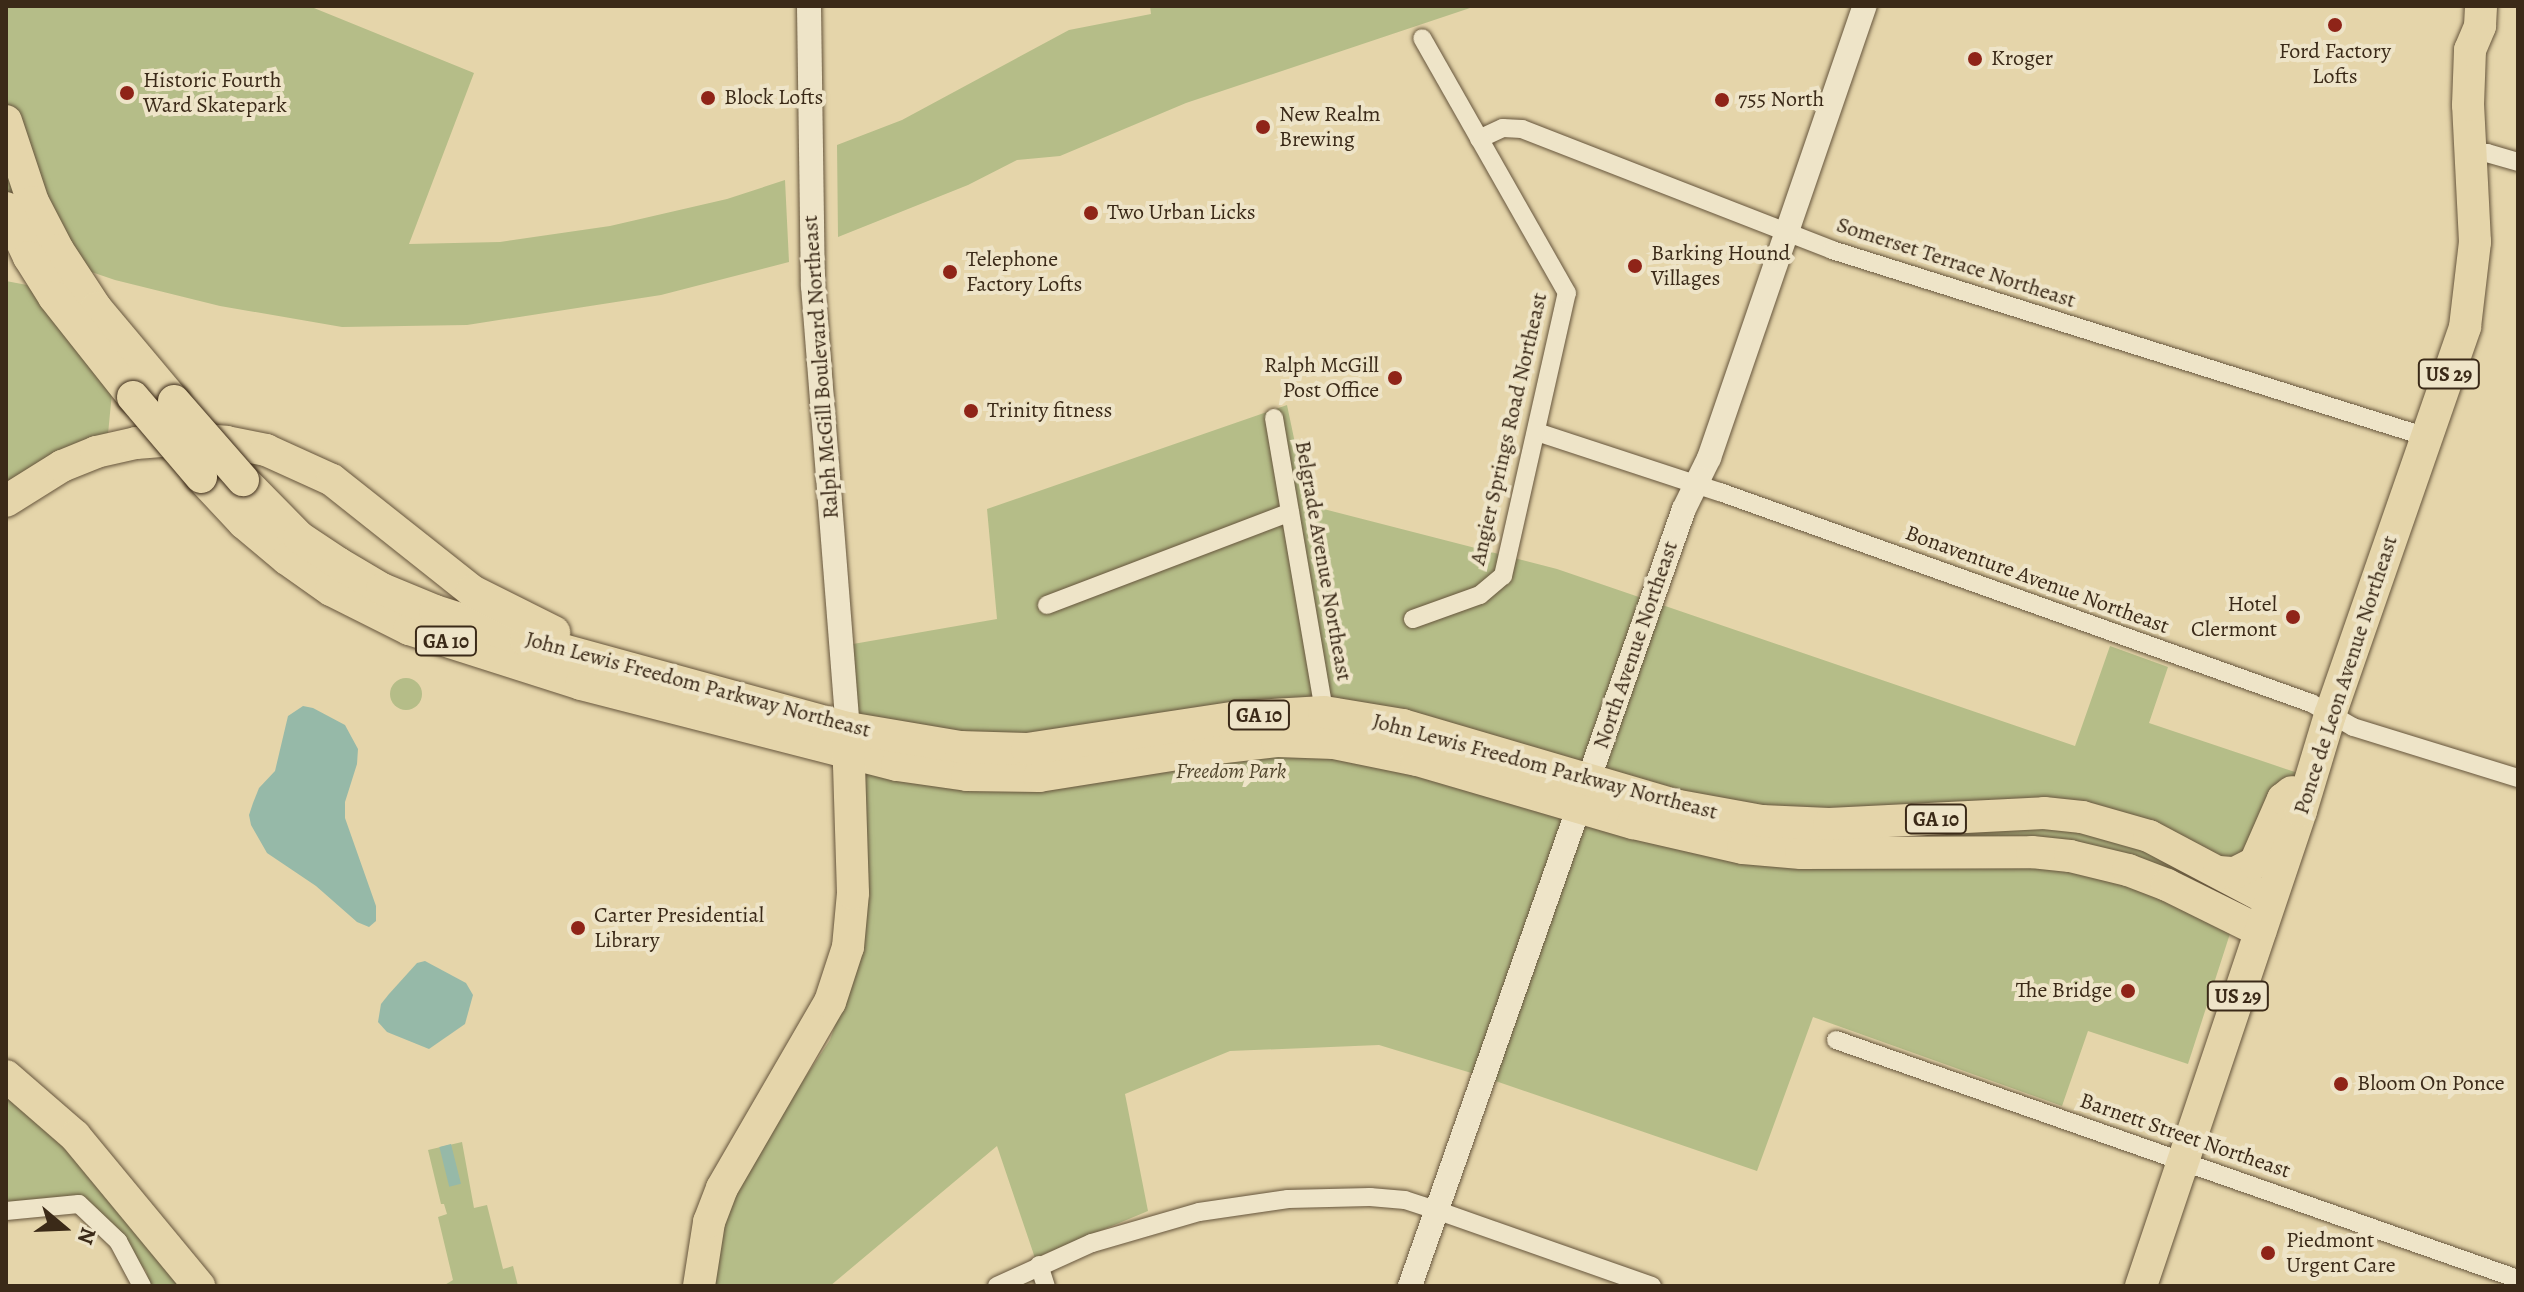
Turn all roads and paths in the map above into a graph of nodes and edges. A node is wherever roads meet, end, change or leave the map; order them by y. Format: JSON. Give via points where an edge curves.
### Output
{"nodes":[{"id":1,"x":809,"y":6,"type":"edge"},
{"id":2,"x":1865,"y":6,"type":"edge"},
{"id":3,"x":2462,"y":6,"type":"edge"},
{"id":4,"x":2481,"y":6,"type":"edge"},
{"id":5,"x":1422,"y":38,"type":"dead end"},
{"id":6,"x":2470,"y":50,"type":"junction"},
{"id":7,"x":6,"y":121,"type":"edge"},
{"id":8,"x":1479,"y":139,"type":"junction"},
{"id":9,"x":2470,"y":152,"type":"junction"},
{"id":10,"x":2518,"y":162,"type":"edge"},
{"id":11,"x":6,"y":208,"type":"edge"},
{"id":12,"x":1787,"y":233,"type":"junction"},
{"id":13,"x":1274,"y":418,"type":"dead end"},
{"id":14,"x":1537,"y":432,"type":"junction"},
{"id":15,"x":2427,"y":437,"type":"junction"},
{"id":16,"x":1695,"y":485,"type":"junction"},
{"id":17,"x":6,"y":501,"type":"edge"},
{"id":18,"x":1290,"y":512,"type":"junction"},
{"id":19,"x":1047,"y":605,"type":"dead end"},
{"id":20,"x":1413,"y":619,"type":"dead end"},
{"id":21,"x":614,"y":663,"type":"junction"},
{"id":22,"x":1324,"y":712,"type":"junction"},
{"id":23,"x":2330,"y":715,"type":"junction"},
{"id":24,"x":848,"y":741,"type":"junction"},
{"id":25,"x":2518,"y":778,"type":"edge"},
{"id":26,"x":2311,"y":779,"type":"junction"},
{"id":27,"x":1583,"y":793,"type":"junction"},
{"id":28,"x":2219,"y":872,"type":"junction"},
{"id":29,"x":2270,"y":900,"type":"junction"},
{"id":30,"x":2260,"y":931,"type":"junction"},
{"id":31,"x":1836,"y":1040,"type":"dead end"},
{"id":32,"x":6,"y":1076,"type":"edge"},
{"id":33,"x":2184,"y":1160,"type":"junction"},
{"id":34,"x":1436,"y":1210,"type":"junction"},
{"id":35,"x":6,"y":1211,"type":"edge"},
{"id":36,"x":1039,"y":1265,"type":"junction"},
{"id":37,"x":2518,"y":1279,"type":"edge"},
{"id":38,"x":142,"y":1286,"type":"edge"},
{"id":39,"x":199,"y":1286,"type":"edge"},
{"id":40,"x":699,"y":1286,"type":"edge"},
{"id":41,"x":997,"y":1286,"type":"edge"},
{"id":42,"x":1046,"y":1286,"type":"edge"},
{"id":43,"x":1410,"y":1286,"type":"edge"},
{"id":44,"x":1652,"y":1286,"type":"edge"},
{"id":45,"x":2141,"y":1286,"type":"edge"}],
"edges":[{"from":1,"to":24,"type":"main road","name":"Ralph McGill Boulevard Northeast","via":[[813,286]]},
{"from":2,"to":12,"type":"main road","name":"North Avenue Northeast"},
{"from":3,"to":6,"type":"highway","name":"Ponce de Leon Avenue Northeast","number":"US 29","via":[[2461,26]]},
{"from":4,"to":6,"type":"highway","name":"Ponce de Leon Avenue Northeast","number":"US 29"},
{"from":5,"to":8,"type":"street","name":"Angier Springs Road Northeast"},
{"from":6,"to":9,"type":"highway","name":"Ponce de Leon Avenue Northeast","number":"US 29"},
{"from":7,"to":21,"type":"highway","name":"John Lewis Freedom Parkway Northeast","number":"GA 10","bridge":true,"via":[[33,202],[96,308],[243,480],[299,537],[382,589],[472,623]]},
{"from":8,"to":12,"type":"street","name":"Somerset Terrace Northeast","via":[[1503,128],[1522,129]]},
{"from":8,"to":14,"type":"street","name":"Angier Springs Road Northeast","via":[[1567,293]]},
{"from":9,"to":10,"type":"street"},
{"from":9,"to":15,"type":"highway","name":"Ponce de Leon Avenue Northeast","number":"US 29","via":[[2475,242],[2469,310]]},
{"from":11,"to":24,"type":"highway","name":"John Lewis Freedom Parkway Northeast","number":"GA 10","bridge":true,"via":[[54,297],[201,477],[244,523],[331,590],[409,629],[553,676]]},
{"from":12,"to":15,"type":"street","name":"Somerset Terrace Northeast"},
{"from":12,"to":16,"type":"main road","name":"North Avenue Northeast"},
{"from":13,"to":18,"type":"street","name":"Belgrade Avenue Northeast"},
{"from":14,"to":16,"type":"street","name":"Bonaventure Avenue Northeast"},
{"from":14,"to":20,"type":"street","name":"Angier Springs Road Northeast","via":[[1503,576],[1480,595]]},
{"from":15,"to":23,"type":"highway","name":"Ponce de Leon Avenue Northeast","number":"US 29"},
{"from":16,"to":23,"type":"street","name":"Bonaventure Avenue Northeast","via":[[2302,699]]},
{"from":16,"to":27,"type":"main road","name":"North Avenue Northeast"},
{"from":17,"to":21,"type":"highway","via":[[62,466],[136,443],[187,439],[266,450],[315,469],[347,489],[472,591]]},
{"from":18,"to":19,"type":"street"},
{"from":18,"to":22,"type":"street","name":"Belgrade Avenue Northeast"},
{"from":21,"to":24,"type":"highway","name":"John Lewis Freedom Parkway Northeast","number":"GA 10"},
{"from":22,"to":24,"type":"highway","name":"John Lewis Freedom Parkway Northeast","number":"GA 10","via":[[1238,717],[1027,749]]},
{"from":22,"to":27,"type":"highway","name":"John Lewis Freedom Parkway Northeast","number":"GA 10","via":[[1403,725]]},
{"from":23,"to":25,"type":"street","name":"Bonaventure Avenue Northeast","via":[[2353,727]]},
{"from":23,"to":26,"type":"highway","name":"Ponce de Leon Avenue Northeast","number":"US 29"},
{"from":24,"to":27,"type":"highway","name":"John Lewis Freedom Parkway Northeast","number":"GA 10","via":[[967,775],[1039,776],[1216,748],[1312,740]]},
{"from":24,"to":40,"type":"highway","name":"John Lewis Freedom Parkway Northeast","via":[[853,893],[848,947],[830,1002],[722,1188],[709,1222]]},
{"from":26,"to":28,"type":"highway","via":[[2283,799],[2255,863],[2235,873]]},
{"from":26,"to":29,"type":"highway","name":"Ponce de Leon Avenue Northeast","number":"US 29"},
{"from":27,"to":28,"type":"highway","name":"John Lewis Freedom Parkway Northeast","number":"GA 10","via":[[1762,821],[1829,824],[2044,813],[2082,817],[2149,836]]},
{"from":27,"to":30,"type":"highway","name":"John Lewis Freedom Parkway Northeast","number":"GA 10","via":[[1743,848],[2070,856],[2167,885]]},
{"from":27,"to":34,"type":"main road","name":"North Avenue Northeast"},
{"from":28,"to":29,"type":"highway","name":"John Lewis Freedom Parkway Northeast","number":"GA 10"},
{"from":29,"to":30,"type":"highway","name":"Ponce de Leon Avenue Northeast","number":"US 29"},
{"from":30,"to":33,"type":"highway","name":"Ponce de Leon Avenue Northeast","number":"US 29"},
{"from":31,"to":33,"type":"street","name":"Barnett Street Northeast"},
{"from":32,"to":39,"type":"highway","via":[[75,1136]]},
{"from":33,"to":37,"type":"street","name":"Barnett Street Northeast"},
{"from":33,"to":45,"type":"highway","name":"Ponce de Leon Avenue Northeast","number":"US 29"},
{"from":34,"to":36,"type":"street","via":[[1370,1197],[1257,1202],[1145,1226]]},
{"from":34,"to":43,"type":"main road","name":"North Avenue Northeast"},
{"from":34,"to":44,"type":"street"},
{"from":35,"to":38,"type":"street","via":[[79,1204],[118,1241]]},
{"from":36,"to":41,"type":"street"},
{"from":36,"to":42,"type":"street"}]}
